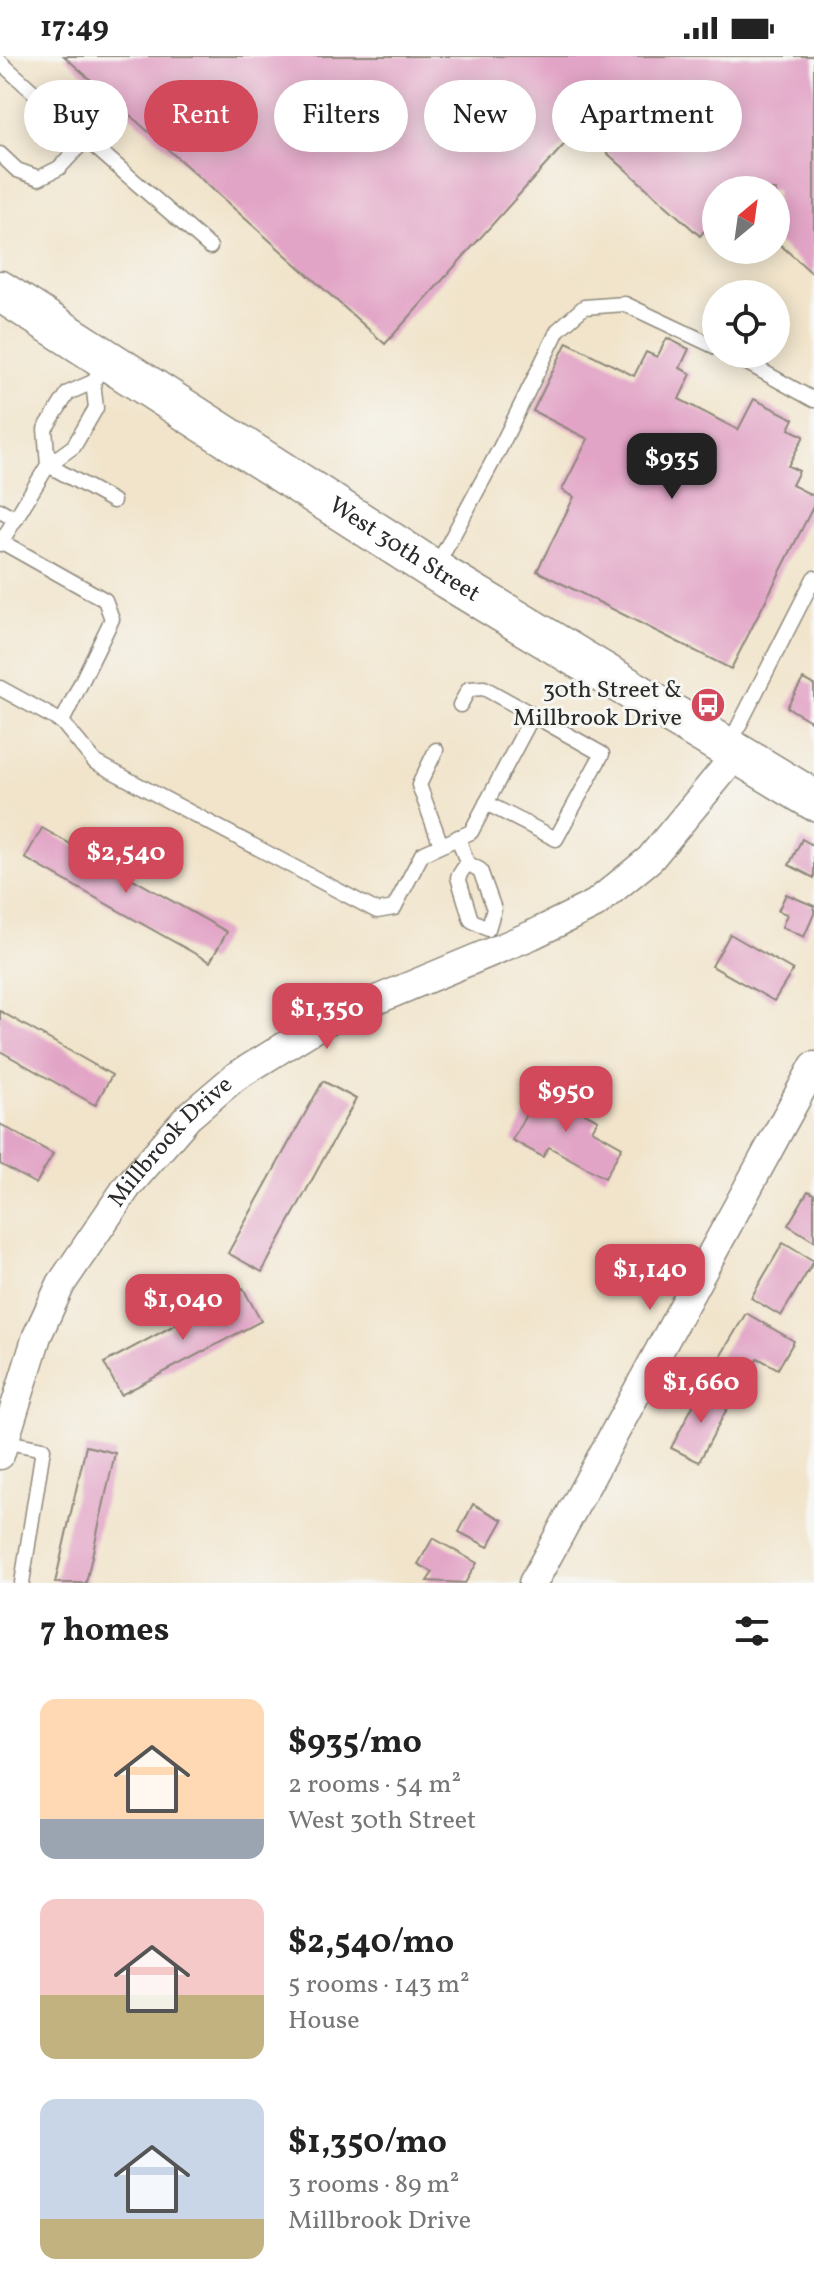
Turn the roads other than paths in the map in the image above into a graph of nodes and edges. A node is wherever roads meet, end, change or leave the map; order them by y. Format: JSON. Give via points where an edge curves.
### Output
{"nodes":[{"id":1,"x":0,"y":62,"type":"edge"},
{"id":2,"x":24,"y":83,"type":"edge"},
{"id":3,"x":74,"y":152,"type":"edge"},
{"id":4,"x":101,"y":152,"type":"edge"},
{"id":5,"x":0,"y":154,"type":"edge"},
{"id":6,"x":210,"y":247,"type":"dead end"},
{"id":7,"x":0,"y":291,"type":"edge"},
{"id":8,"x":702,"y":340,"type":"edge"},
{"id":9,"x":756,"y":368,"type":"edge"},
{"id":10,"x":100,"y":371,"type":"junction"},
{"id":11,"x":814,"y":400,"type":"edge"},
{"id":12,"x":48,"y":465,"type":"junction"},
{"id":13,"x":113,"y":501,"type":"dead end"},
{"id":14,"x":0,"y":510,"type":"edge"},
{"id":15,"x":16,"y":519,"type":"junction"},
{"id":16,"x":1,"y":543,"type":"edge"},
{"id":17,"x":434,"y":570,"type":"junction"},
{"id":18,"x":814,"y":578,"type":"edge"},
{"id":19,"x":0,"y":688,"type":"edge"},
{"id":20,"x":460,"y":705,"type":"dead end"},
{"id":21,"x":533,"y":715,"type":"junction"},
{"id":22,"x":62,"y":722,"type":"junction"},
{"id":23,"x":436,"y":750,"type":"dead end"},
{"id":24,"x":731,"y":752,"type":"junction"},
{"id":25,"x":814,"y":800,"type":"edge"},
{"id":26,"x":486,"y":803,"type":"junction"},
{"id":27,"x":458,"y":837,"type":"junction"},
{"id":28,"x":441,"y":845,"type":"junction"},
{"id":29,"x":467,"y":863,"type":"junction"},
{"id":30,"x":492,"y":940,"type":"junction"},
{"id":31,"x":814,"y":1066,"type":"edge"},
{"id":32,"x":1,"y":1448,"type":"edge"},
{"id":33,"x":22,"y":1583,"type":"edge"},
{"id":34,"x":533,"y":1583,"type":"edge"}],
"edges":[{"from":1,"to":2,"type":"lane"},
{"from":3,"to":5,"type":"lane","via":[[39,178],[17,170]]},
{"from":4,"to":6,"type":"lane"},
{"from":7,"to":10,"type":"street","name":"West 30th Street"},
{"from":8,"to":17,"type":"lane","via":[[625,304],[584,307],[558,330]]},
{"from":9,"to":11,"type":"lane"},
{"from":10,"to":12,"type":"lane","via":[[96,408],[74,446]]},
{"from":10,"to":12,"type":"lane","via":[[68,393],[45,429]]},
{"from":10,"to":17,"type":"street","name":"West 30th Street"},
{"from":12,"to":13,"type":"lane"},
{"from":12,"to":15,"type":"lane"},
{"from":14,"to":15,"type":"lane"},
{"from":15,"to":16,"type":"lane"},
{"from":16,"to":22,"type":"lane","via":[[105,600],[112,619]]},
{"from":17,"to":24,"type":"street","name":"West 30th Street"},
{"from":18,"to":24,"type":"lane"},
{"from":19,"to":22,"type":"lane"},
{"from":20,"to":21,"type":"lane","via":[[469,689],[484,688]]},
{"from":21,"to":26,"type":"lane"},
{"from":21,"to":26,"type":"lane","via":[[602,754],[556,839]]},
{"from":22,"to":28,"type":"lane","via":[[95,762],[377,911],[394,908],[422,854]]},
{"from":23,"to":28,"type":"lane","via":[[419,785]]},
{"from":24,"to":25,"type":"street","name":"West 30th Street"},
{"from":24,"to":30,"type":"street","name":"Millbrook Drive","via":[[650,859],[595,904]]},
{"from":26,"to":27,"type":"lane","via":[[471,832]]},
{"from":27,"to":28,"type":"lane"},
{"from":27,"to":29,"type":"lane"},
{"from":29,"to":30,"type":"lane","via":[[480,870],[494,909]]},
{"from":29,"to":30,"type":"lane","via":[[458,877],[471,920]]},
{"from":30,"to":32,"type":"street","name":"Millbrook Drive","via":[[326,1021],[235,1077],[188,1117],[127,1187],[61,1284],[37,1336]]},
{"from":31,"to":34,"type":"street"},
{"from":32,"to":33,"type":"lane","via":[[43,1449]]}]}
